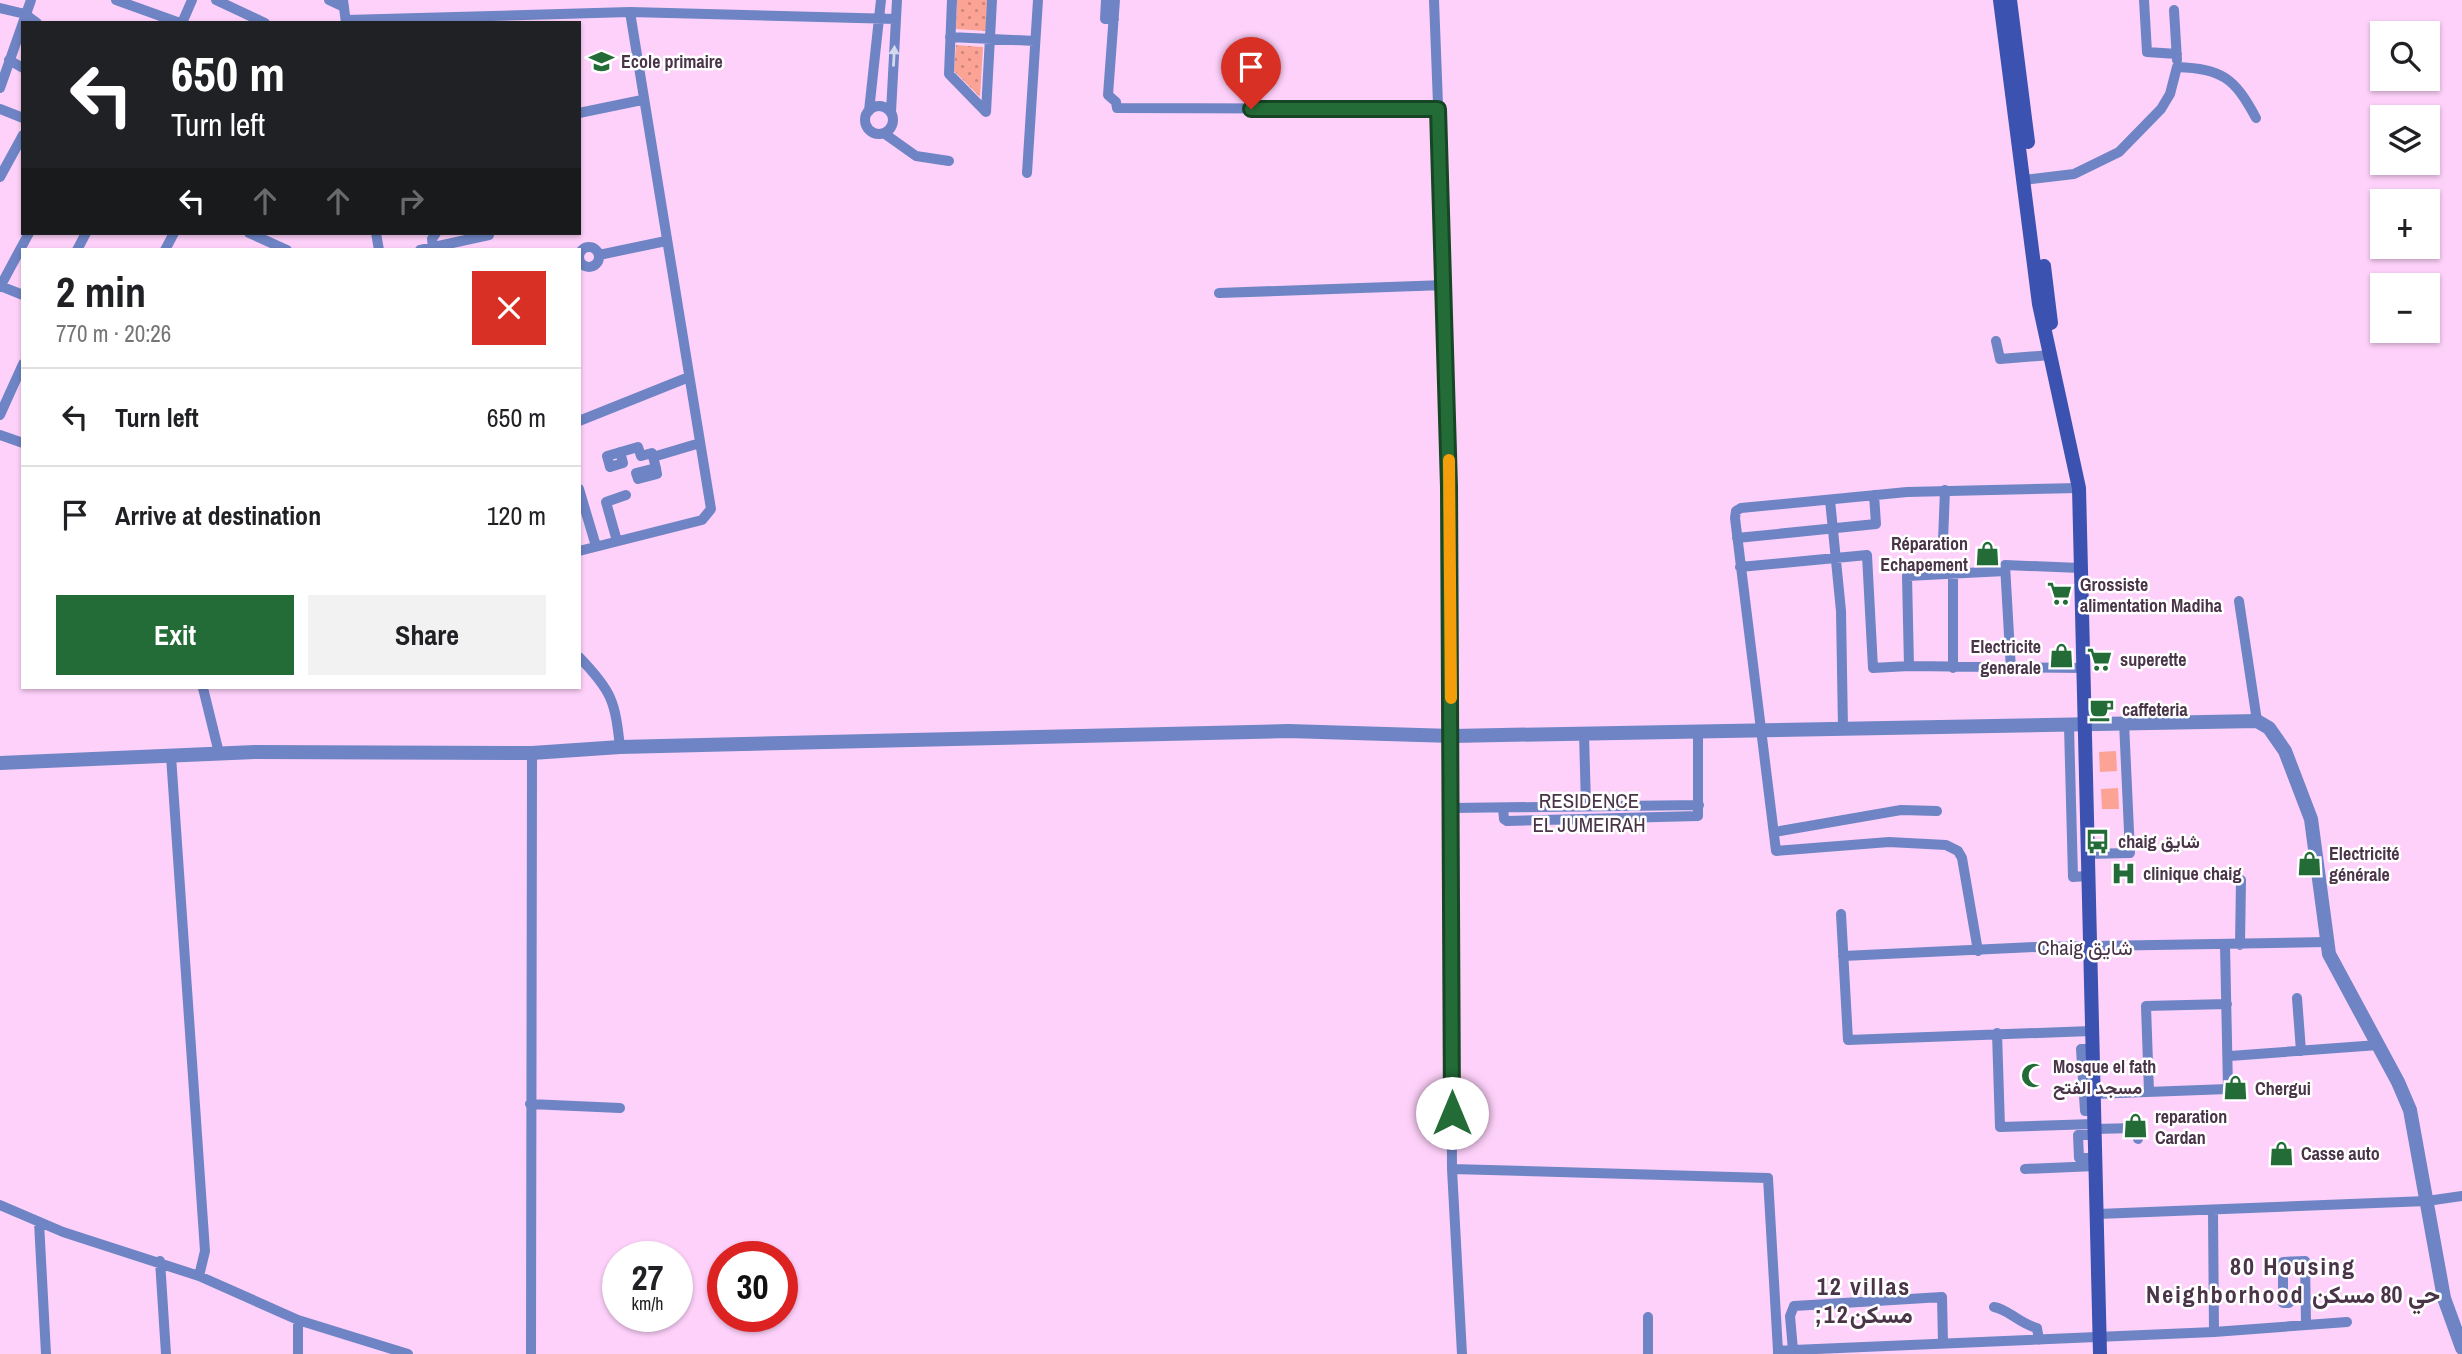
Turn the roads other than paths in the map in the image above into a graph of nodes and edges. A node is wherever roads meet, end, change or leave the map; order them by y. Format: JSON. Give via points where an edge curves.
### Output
{"nodes":[{"id":1,"x":31,"y":0,"type":"edge"},
{"id":2,"x":116,"y":0,"type":"edge"},
{"id":3,"x":192,"y":0,"type":"edge"},
{"id":4,"x":216,"y":0,"type":"edge"},
{"id":5,"x":329,"y":0,"type":"edge"},
{"id":6,"x":881,"y":0,"type":"edge"},
{"id":7,"x":897,"y":0,"type":"edge"},
{"id":8,"x":952,"y":0,"type":"edge"},
{"id":9,"x":992,"y":0,"type":"edge"},
{"id":10,"x":1038,"y":0,"type":"edge"},
{"id":11,"x":1106,"y":0,"type":"edge"},
{"id":12,"x":1115,"y":0,"type":"edge"},
{"id":13,"x":1434,"y":0,"type":"edge"},
{"id":14,"x":2000,"y":0,"type":"edge"},
{"id":15,"x":2010,"y":0,"type":"edge"},
{"id":16,"x":2144,"y":0,"type":"edge"},
{"id":17,"x":344,"y":4,"type":"edge"},
{"id":18,"x":0,"y":8,"type":"edge"},
{"id":19,"x":2174,"y":10,"type":"dead end"},
{"id":20,"x":630,"y":12,"type":"junction"},
{"id":21,"x":25,"y":14,"type":"junction"},
{"id":22,"x":880,"y":17,"type":"junction"},
{"id":23,"x":896,"y":19,"type":"junction"},
{"id":24,"x":1114,"y":19,"type":"junction"},
{"id":25,"x":23,"y":21,"type":"edge"},
{"id":26,"x":34,"y":21,"type":"edge"},
{"id":27,"x":175,"y":21,"type":"edge"},
{"id":28,"x":182,"y":21,"type":"edge"},
{"id":29,"x":261,"y":21,"type":"edge"},
{"id":30,"x":346,"y":21,"type":"edge"},
{"id":31,"x":21,"y":26,"type":"edge"},
{"id":32,"x":950,"y":37,"type":"junction"},
{"id":33,"x":990,"y":39,"type":"junction"},
{"id":34,"x":1035,"y":41,"type":"junction"},
{"id":35,"x":2177,"y":54,"type":"junction"},
{"id":36,"x":9,"y":60,"type":"junction"},
{"id":37,"x":21,"y":67,"type":"edge"},
{"id":38,"x":2177,"y":67,"type":"junction"},
{"id":39,"x":0,"y":88,"type":"edge"},
{"id":40,"x":642,"y":100,"type":"junction"},
{"id":41,"x":0,"y":109,"type":"edge"},
{"id":42,"x":1438,"y":109,"type":"junction"},
{"id":43,"x":869,"y":111,"type":"junction"},
{"id":44,"x":891,"y":112,"type":"junction"},
{"id":45,"x":581,"y":113,"type":"edge"},
{"id":46,"x":21,"y":117,"type":"edge"},
{"id":47,"x":2256,"y":118,"type":"dead end"},
{"id":48,"x":885,"y":134,"type":"junction"},
{"id":49,"x":21,"y":139,"type":"edge"},
{"id":50,"x":949,"y":161,"type":"dead end"},
{"id":51,"x":1027,"y":173,"type":"dead end"},
{"id":52,"x":0,"y":177,"type":"edge"},
{"id":53,"x":2029,"y":180,"type":"junction"},
{"id":54,"x":28,"y":235,"type":"edge"},
{"id":55,"x":253,"y":235,"type":"edge"},
{"id":56,"x":480,"y":235,"type":"edge"},
{"id":57,"x":431,"y":238,"type":"edge"},
{"id":58,"x":666,"y":241,"type":"junction"},
{"id":59,"x":453,"y":247,"type":"edge"},
{"id":60,"x":283,"y":248,"type":"edge"},
{"id":61,"x":581,"y":254,"type":"edge"},
{"id":62,"x":1445,"y":285,"type":"junction"},
{"id":63,"x":0,"y":286,"type":"edge"},
{"id":64,"x":1219,"y":293,"type":"dead end"},
{"id":65,"x":21,"y":294,"type":"edge"},
{"id":66,"x":1996,"y":341,"type":"dead end"},
{"id":67,"x":2051,"y":355,"type":"junction"},
{"id":68,"x":21,"y":369,"type":"edge"},
{"id":69,"x":688,"y":377,"type":"junction"},
{"id":70,"x":0,"y":415,"type":"edge"},
{"id":71,"x":581,"y":420,"type":"edge"},
{"id":72,"x":0,"y":435,"type":"edge"},
{"id":73,"x":21,"y":442,"type":"edge"},
{"id":74,"x":699,"y":443,"type":"junction"},
{"id":75,"x":620,"y":452,"type":"dead end"},
{"id":76,"x":2078,"y":488,"type":"junction"},
{"id":77,"x":1945,"y":490,"type":"junction"},
{"id":78,"x":626,"y":495,"type":"dead end"},
{"id":79,"x":1874,"y":495,"type":"junction"},
{"id":80,"x":581,"y":496,"type":"edge"},
{"id":81,"x":1830,"y":499,"type":"junction"},
{"id":82,"x":1834,"y":527,"type":"junction"},
{"id":83,"x":1737,"y":538,"type":"junction"},
{"id":84,"x":617,"y":541,"type":"junction"},
{"id":85,"x":1943,"y":541,"type":"dead end"},
{"id":86,"x":596,"y":547,"type":"junction"},
{"id":87,"x":581,"y":551,"type":"edge"},
{"id":88,"x":1837,"y":556,"type":"junction"},
{"id":89,"x":1740,"y":567,"type":"junction"},
{"id":90,"x":2080,"y":568,"type":"junction"},
{"id":91,"x":2006,"y":571,"type":"junction"},
{"id":92,"x":1953,"y":574,"type":"junction"},
{"id":93,"x":2239,"y":601,"type":"dead end"},
{"id":94,"x":581,"y":659,"type":"edge"},
{"id":95,"x":1909,"y":666,"type":"junction"},
{"id":96,"x":1953,"y":668,"type":"junction"},
{"id":97,"x":2084,"y":668,"type":"junction"},
{"id":98,"x":2011,"y":670,"type":"junction"},
{"id":99,"x":203,"y":689,"type":"edge"},
{"id":100,"x":2257,"y":721,"type":"junction"},
{"id":101,"x":2124,"y":722,"type":"junction"},
{"id":102,"x":2076,"y":725,"type":"junction"},
{"id":103,"x":1843,"y":729,"type":"junction"},
{"id":104,"x":1761,"y":730,"type":"junction"},
{"id":105,"x":1698,"y":732,"type":"junction"},
{"id":106,"x":1584,"y":733,"type":"junction"},
{"id":107,"x":1452,"y":736,"type":"junction"},
{"id":108,"x":620,"y":747,"type":"junction"},
{"id":109,"x":219,"y":753,"type":"junction"},
{"id":110,"x":532,"y":753,"type":"junction"},
{"id":111,"x":171,"y":756,"type":"junction"},
{"id":112,"x":0,"y":763,"type":"edge"},
{"id":113,"x":1699,"y":805,"type":"junction"},
{"id":114,"x":1586,"y":806,"type":"junction"},
{"id":115,"x":1452,"y":808,"type":"junction"},
{"id":116,"x":1503,"y":808,"type":"junction"},
{"id":117,"x":1937,"y":811,"type":"dead end"},
{"id":118,"x":1774,"y":832,"type":"junction"},
{"id":119,"x":2085,"y":854,"type":"junction"},
{"id":120,"x":2086,"y":876,"type":"junction"},
{"id":121,"x":2241,"y":880,"type":"dead end"},
{"id":122,"x":1841,"y":914,"type":"dead end"},
{"id":123,"x":2327,"y":943,"type":"junction"},
{"id":124,"x":2240,"y":944,"type":"junction"},
{"id":125,"x":2225,"y":945,"type":"junction"},
{"id":126,"x":2088,"y":946,"type":"junction"},
{"id":127,"x":1978,"y":951,"type":"junction"},
{"id":128,"x":1843,"y":956,"type":"junction"},
{"id":129,"x":2297,"y":998,"type":"dead end"},
{"id":130,"x":2227,"y":1004,"type":"junction"},
{"id":131,"x":2091,"y":1031,"type":"junction"},
{"id":132,"x":1997,"y":1033,"type":"junction"},
{"id":133,"x":2378,"y":1045,"type":"junction"},
{"id":134,"x":2092,"y":1049,"type":"junction"},
{"id":135,"x":2301,"y":1051,"type":"junction"},
{"id":136,"x":2230,"y":1056,"type":"junction"},
{"id":137,"x":2149,"y":1092,"type":"junction"},
{"id":138,"x":2093,"y":1094,"type":"junction"},
{"id":139,"x":530,"y":1104,"type":"junction"},
{"id":140,"x":620,"y":1108,"type":"dead end"},
{"id":141,"x":2094,"y":1125,"type":"junction"},
{"id":142,"x":2138,"y":1139,"type":"dead end"},
{"id":143,"x":2096,"y":1162,"type":"junction"},
{"id":144,"x":1452,"y":1169,"type":"junction"},
{"id":145,"x":2025,"y":1169,"type":"dead end"},
{"id":146,"x":2462,"y":1196,"type":"edge"},
{"id":147,"x":2427,"y":1201,"type":"junction"},
{"id":148,"x":0,"y":1205,"type":"edge"},
{"id":149,"x":2213,"y":1211,"type":"junction"},
{"id":150,"x":2098,"y":1214,"type":"junction"},
{"id":151,"x":39,"y":1222,"type":"junction"},
{"id":152,"x":160,"y":1261,"type":"junction"},
{"id":153,"x":199,"y":1276,"type":"junction"},
{"id":154,"x":2306,"y":1298,"type":"dead end"},
{"id":155,"x":1994,"y":1307,"type":"dead end"},
{"id":156,"x":1648,"y":1317,"type":"dead end"},
{"id":157,"x":298,"y":1320,"type":"junction"},
{"id":158,"x":2347,"y":1322,"type":"dead end"},
{"id":159,"x":2306,"y":1323,"type":"junction"},
{"id":160,"x":2214,"y":1332,"type":"junction"},
{"id":161,"x":2100,"y":1337,"type":"junction"},
{"id":162,"x":2039,"y":1340,"type":"junction"},
{"id":163,"x":1943,"y":1343,"type":"junction"},
{"id":164,"x":2462,"y":1348,"type":"edge"},
{"id":165,"x":1793,"y":1350,"type":"junction"},
{"id":166,"x":1778,"y":1353,"type":"edge"},
{"id":167,"x":46,"y":1354,"type":"edge"},
{"id":168,"x":166,"y":1354,"type":"edge"},
{"id":169,"x":298,"y":1354,"type":"edge"},
{"id":170,"x":408,"y":1354,"type":"edge"},
{"id":171,"x":531,"y":1354,"type":"edge"},
{"id":172,"x":1462,"y":1354,"type":"edge"},
{"id":173,"x":1648,"y":1354,"type":"edge"},
{"id":174,"x":2100,"y":1354,"type":"edge"}],
"edges":[{"from":1,"to":21,"type":"street"},
{"from":2,"to":27,"type":"street"},
{"from":3,"to":28,"type":"street"},
{"from":4,"to":29,"type":"street"},
{"from":5,"to":17,"type":"street"},
{"from":6,"to":22,"type":"street"},
{"from":7,"to":23,"type":"street"},
{"from":8,"to":32,"type":"street"},
{"from":9,"to":33,"type":"street"},
{"from":10,"to":34,"type":"street"},
{"from":11,"to":24,"type":"street","via":[[1105,19]]},
{"from":12,"to":24,"type":"street"},
{"from":13,"to":42,"type":"street"},
{"from":14,"to":53,"type":"main road"},
{"from":15,"to":53,"type":"main road"},
{"from":16,"to":35,"type":"street","via":[[2147,52]]},
{"from":17,"to":30,"type":"street"},
{"from":18,"to":21,"type":"street"},
{"from":19,"to":35,"type":"street"},
{"from":20,"to":22,"type":"street"},
{"from":20,"to":30,"type":"street"},
{"from":20,"to":40,"type":"street"},
{"from":21,"to":25,"type":"street"},
{"from":21,"to":26,"type":"street"},
{"from":22,"to":23,"type":"street"},
{"from":22,"to":43,"type":"street"},
{"from":44,"to":23,"type":"street","one_way":true},
{"from":24,"to":42,"type":"street","via":[[1108,95],[1117,108]]},
{"from":31,"to":36,"type":"street"},
{"from":32,"to":33,"type":"street"},
{"from":32,"to":33,"type":"street","via":[[950,74],[986,112]]},
{"from":33,"to":34,"type":"street"},
{"from":34,"to":51,"type":"street"},
{"from":35,"to":38,"type":"street"},
{"from":36,"to":37,"type":"street"},
{"from":36,"to":39,"type":"street"},
{"from":38,"to":47,"type":"street","via":[[2214,70],[2245,96]]},
{"from":38,"to":53,"type":"street","via":[[2161,109],[2119,152],[2074,174]]},
{"from":40,"to":45,"type":"street"},
{"from":40,"to":58,"type":"street"},
{"from":41,"to":46,"type":"street"},
{"from":42,"to":62,"type":"street"},
{"from":43,"to":44,"type":"street","via":[[880,106]]},
{"from":43,"to":48,"type":"street","via":[[868,129]]},
{"from":44,"to":48,"type":"street","via":[[893,124]]},
{"from":48,"to":50,"type":"street","via":[[916,156]]},
{"from":49,"to":52,"type":"street"},
{"from":53,"to":67,"type":"main road","via":[[2039,304]]},
{"from":54,"to":63,"type":"street"},
{"from":55,"to":60,"type":"street"},
{"from":56,"to":59,"type":"street"},
{"from":57,"to":59,"type":"street"},
{"from":58,"to":61,"type":"street","via":[[599,255],[594,248],[585,247]]},
{"from":58,"to":69,"type":"street"},
{"from":62,"to":64,"type":"street"},
{"from":62,"to":107,"type":"street"},
{"from":63,"to":65,"type":"street"},
{"from":66,"to":67,"type":"street","via":[[2000,359]]},
{"from":67,"to":76,"type":"main road"},
{"from":68,"to":70,"type":"street"},
{"from":69,"to":71,"type":"street"},
{"from":69,"to":74,"type":"street"},
{"from":72,"to":73,"type":"street"},
{"from":74,"to":75,"type":"street","via":[[654,462],[652,453],[641,456],[638,447]]},
{"from":74,"to":84,"type":"street","via":[[710,509],[702,520]]},
{"from":76,"to":77,"type":"street"},
{"from":76,"to":90,"type":"main road"},
{"from":77,"to":79,"type":"street"},
{"from":77,"to":85,"type":"street"},
{"from":78,"to":84,"type":"street","via":[[606,502]]},
{"from":79,"to":81,"type":"street"},
{"from":79,"to":82,"type":"street","via":[[1876,524]]},
{"from":80,"to":86,"type":"street"},
{"from":81,"to":82,"type":"street"},
{"from":81,"to":83,"type":"street","via":[[1741,508],[1735,518]]},
{"from":82,"to":83,"type":"street"},
{"from":82,"to":88,"type":"street"},
{"from":83,"to":89,"type":"street"},
{"from":84,"to":86,"type":"street"},
{"from":86,"to":87,"type":"street"},
{"from":88,"to":89,"type":"street"},
{"from":88,"to":95,"type":"street","via":[[1867,555],[1873,668]]},
{"from":88,"to":103,"type":"street"},
{"from":89,"to":104,"type":"street"},
{"from":90,"to":91,"type":"street","via":[[2005,565]]},
{"from":90,"to":97,"type":"main road"},
{"from":91,"to":92,"type":"street"},
{"from":91,"to":98,"type":"street"},
{"from":92,"to":95,"type":"street","via":[[1907,576]]},
{"from":92,"to":96,"type":"street"},
{"from":93,"to":100,"type":"street"},
{"from":94,"to":108,"type":"street","via":[[605,684],[616,708]]},
{"from":95,"to":96,"type":"street"},
{"from":96,"to":98,"type":"street"},
{"from":97,"to":98,"type":"street"},
{"from":97,"to":102,"type":"main road"},
{"from":99,"to":109,"type":"street"},
{"from":100,"to":101,"type":"street"},
{"from":100,"to":123,"type":"street","via":[[2269,728],[2285,751],[2311,819]]},
{"from":101,"to":102,"type":"street"},
{"from":101,"to":119,"type":"street","via":[[2130,853]]},
{"from":102,"to":103,"type":"street"},
{"from":102,"to":119,"type":"main road"},
{"from":102,"to":120,"type":"street","via":[[2073,877]]},
{"from":103,"to":104,"type":"street"},
{"from":104,"to":105,"type":"street"},
{"from":104,"to":118,"type":"street"},
{"from":105,"to":106,"type":"street"},
{"from":105,"to":113,"type":"street"},
{"from":106,"to":107,"type":"street"},
{"from":106,"to":114,"type":"street"},
{"from":107,"to":108,"type":"street","via":[[1288,731]]},
{"from":107,"to":115,"type":"street"},
{"from":108,"to":110,"type":"street"},
{"from":109,"to":110,"type":"street"},
{"from":109,"to":111,"type":"street"},
{"from":110,"to":139,"type":"street"},
{"from":111,"to":112,"type":"street"},
{"from":111,"to":153,"type":"street","via":[[205,1251]]},
{"from":113,"to":114,"type":"street"},
{"from":113,"to":116,"type":"street","via":[[1697,816],[1507,821]]},
{"from":114,"to":116,"type":"street"},
{"from":115,"to":116,"type":"street"},
{"from":115,"to":144,"type":"street"},
{"from":117,"to":118,"type":"street","via":[[1901,810]]},
{"from":118,"to":127,"type":"street","via":[[1776,851],[1889,842],[1946,845],[1958,850]]},
{"from":119,"to":120,"type":"main road"},
{"from":120,"to":126,"type":"main road"},
{"from":121,"to":124,"type":"street"},
{"from":122,"to":128,"type":"street"},
{"from":123,"to":124,"type":"street"},
{"from":123,"to":133,"type":"street"},
{"from":124,"to":125,"type":"street"},
{"from":125,"to":126,"type":"street"},
{"from":125,"to":130,"type":"street"},
{"from":126,"to":127,"type":"street"},
{"from":126,"to":131,"type":"main road"},
{"from":127,"to":128,"type":"street"},
{"from":128,"to":132,"type":"street","via":[[1848,1040]]},
{"from":129,"to":135,"type":"street"},
{"from":130,"to":136,"type":"street"},
{"from":130,"to":137,"type":"street","via":[[2146,1006]]},
{"from":131,"to":132,"type":"street"},
{"from":131,"to":134,"type":"main road"},
{"from":132,"to":141,"type":"street","via":[[2000,1127]]},
{"from":133,"to":135,"type":"street"},
{"from":133,"to":147,"type":"street","via":[[2410,1110]]},
{"from":134,"to":138,"type":"main road"},
{"from":134,"to":141,"type":"street","via":[[2081,1049],[2085,1111]]},
{"from":135,"to":136,"type":"street"},
{"from":136,"to":137,"type":"street","via":[[2228,1089]]},
{"from":137,"to":138,"type":"street"},
{"from":138,"to":141,"type":"main road"},
{"from":139,"to":140,"type":"street"},
{"from":139,"to":171,"type":"street"},
{"from":141,"to":142,"type":"street","via":[[2137,1128]]},
{"from":141,"to":143,"type":"main road"},
{"from":143,"to":145,"type":"street"},
{"from":143,"to":150,"type":"main road"},
{"from":144,"to":166,"type":"street","via":[[1768,1178]]},
{"from":144,"to":172,"type":"street"},
{"from":146,"to":147,"type":"street"},
{"from":147,"to":149,"type":"street"},
{"from":147,"to":164,"type":"street","via":[[2444,1298]]},
{"from":148,"to":151,"type":"street"},
{"from":149,"to":150,"type":"street"},
{"from":149,"to":160,"type":"street"},
{"from":150,"to":161,"type":"main road"},
{"from":151,"to":152,"type":"street"},
{"from":151,"to":167,"type":"street"},
{"from":152,"to":153,"type":"street"},
{"from":152,"to":168,"type":"street"},
{"from":153,"to":157,"type":"street"},
{"from":154,"to":159,"type":"street"},
{"from":155,"to":162,"type":"street","via":[[2037,1328]]},
{"from":156,"to":173,"type":"street"},
{"from":157,"to":169,"type":"street"},
{"from":157,"to":170,"type":"street"},
{"from":158,"to":159,"type":"street"},
{"from":159,"to":160,"type":"street"},
{"from":160,"to":161,"type":"street"},
{"from":161,"to":162,"type":"street"},
{"from":161,"to":174,"type":"main road"},
{"from":162,"to":163,"type":"street"},
{"from":163,"to":165,"type":"street"},
{"from":163,"to":165,"type":"street","via":[[1942,1297],[1794,1306],[1790,1316]]},
{"from":165,"to":166,"type":"street"}]}
